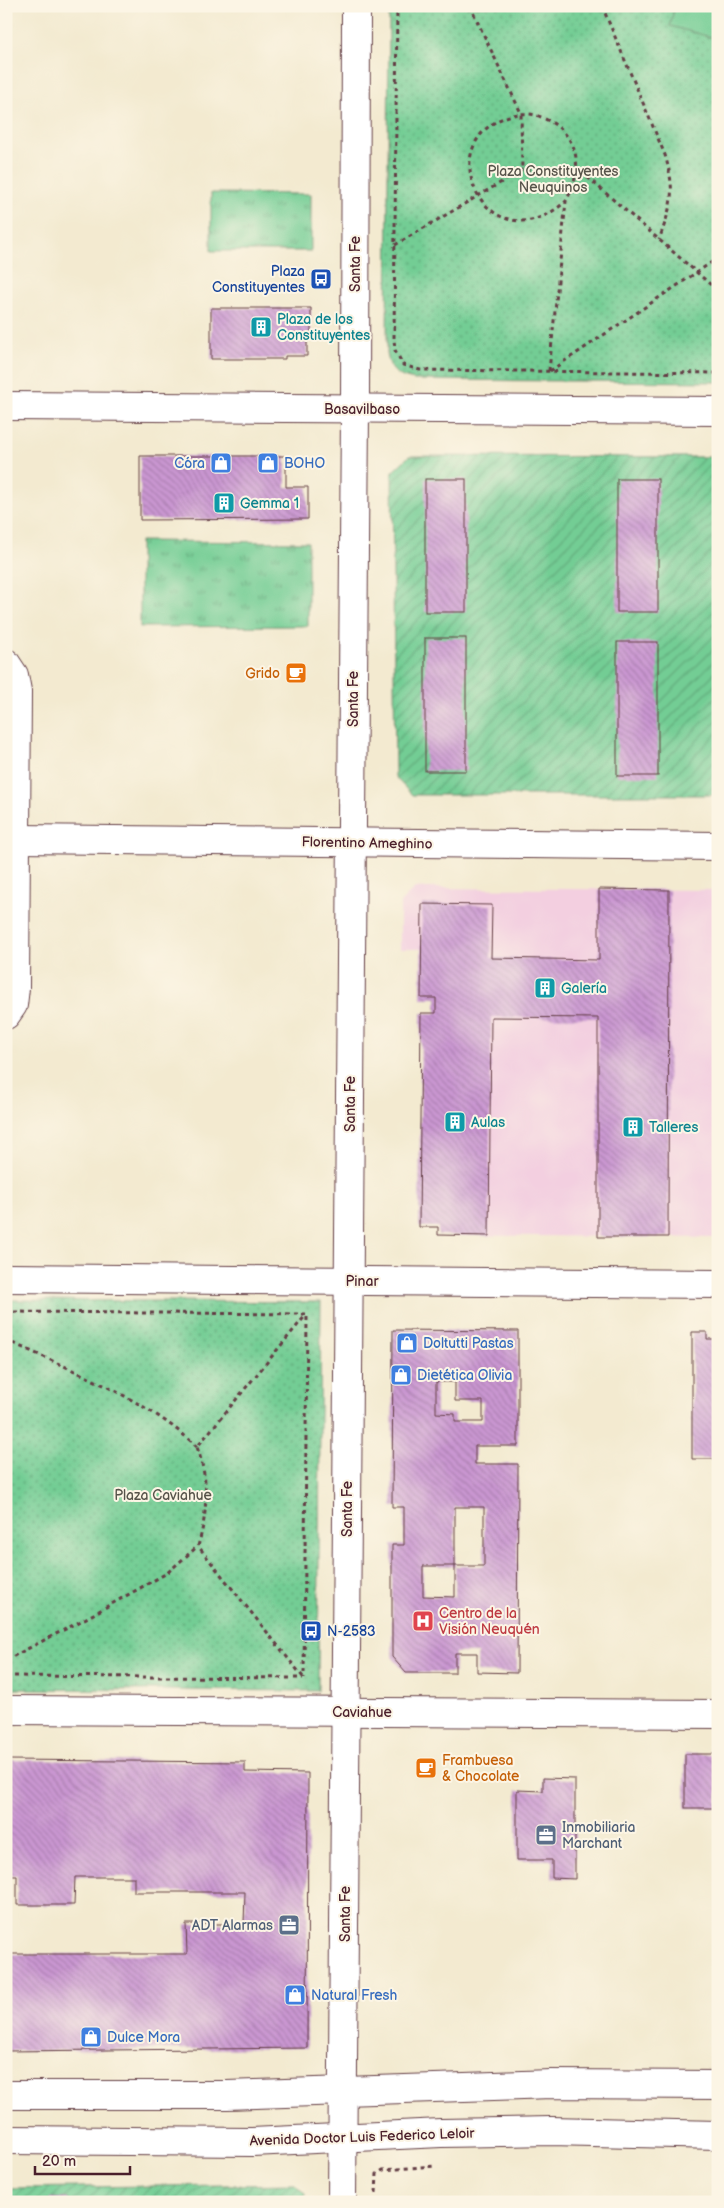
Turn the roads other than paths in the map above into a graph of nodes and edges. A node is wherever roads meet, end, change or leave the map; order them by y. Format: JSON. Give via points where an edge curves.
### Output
{"nodes":[{"id":1,"x":356,"y":6,"type":"edge"},
{"id":2,"x":6,"y":406,"type":"edge"},
{"id":3,"x":355,"y":409,"type":"junction"},
{"id":4,"x":718,"y":411,"type":"edge"},
{"id":5,"x":6,"y":663,"type":"edge"},
{"id":6,"x":16,"y":839,"type":"junction"},
{"id":7,"x":352,"y":842,"type":"junction"},
{"id":8,"x":718,"y":846,"type":"edge"},
{"id":9,"x":6,"y":1015,"type":"edge"},
{"id":10,"x":6,"y":1278,"type":"edge"},
{"id":11,"x":349,"y":1281,"type":"junction"},
{"id":12,"x":718,"y":1284,"type":"edge"},
{"id":13,"x":6,"y":1710,"type":"edge"},
{"id":14,"x":346,"y":1712,"type":"junction"},
{"id":15,"x":718,"y":1714,"type":"edge"},
{"id":16,"x":718,"y":2086,"type":"edge"},
{"id":17,"x":344,"y":2091,"type":"junction"},
{"id":18,"x":6,"y":2095,"type":"edge"},
{"id":19,"x":718,"y":2135,"type":"edge"},
{"id":20,"x":344,"y":2138,"type":"junction"},
{"id":21,"x":6,"y":2140,"type":"edge"},
{"id":22,"x":342,"y":2202,"type":"edge"}],
"edges":[{"from":1,"to":3,"type":"street","name":"Santa Fe"},
{"from":2,"to":3,"type":"street","name":"Basavilbaso"},
{"from":3,"to":4,"type":"street","name":"Basavilbaso"},
{"from":3,"to":7,"type":"street","name":"Santa Fe"},
{"from":5,"to":6,"type":"street","via":[[14,674],[17,691]]},
{"from":6,"to":7,"type":"street","name":"Florentino Ameghino"},
{"from":6,"to":9,"type":"street","via":[[16,988],[13,1005]]},
{"from":7,"to":8,"type":"street","name":"Florentino Ameghino"},
{"from":7,"to":11,"type":"street","name":"Santa Fe"},
{"from":10,"to":11,"type":"street","name":"Pinar"},
{"from":11,"to":12,"type":"street","name":"Pinar"},
{"from":11,"to":14,"type":"street","name":"Santa Fe"},
{"from":13,"to":14,"type":"street","name":"Caviahue"},
{"from":14,"to":15,"type":"street","name":"Caviahue"},
{"from":14,"to":17,"type":"street","name":"Santa Fe"},
{"from":16,"to":17,"type":"street","via":[[542,2084]]},
{"from":17,"to":18,"type":"street","via":[[208,2096]]},
{"from":17,"to":20,"type":"street","name":"Santa Fe"},
{"from":19,"to":20,"type":"street","name":"Avenida Doctor Luis Federico Leloir","via":[[542,2131]]},
{"from":20,"to":21,"type":"street","name":"Avenida Doctor Luis Federico Leloir","via":[[204,2142]]},
{"from":20,"to":22,"type":"street","name":"Santa Fe"}]}
